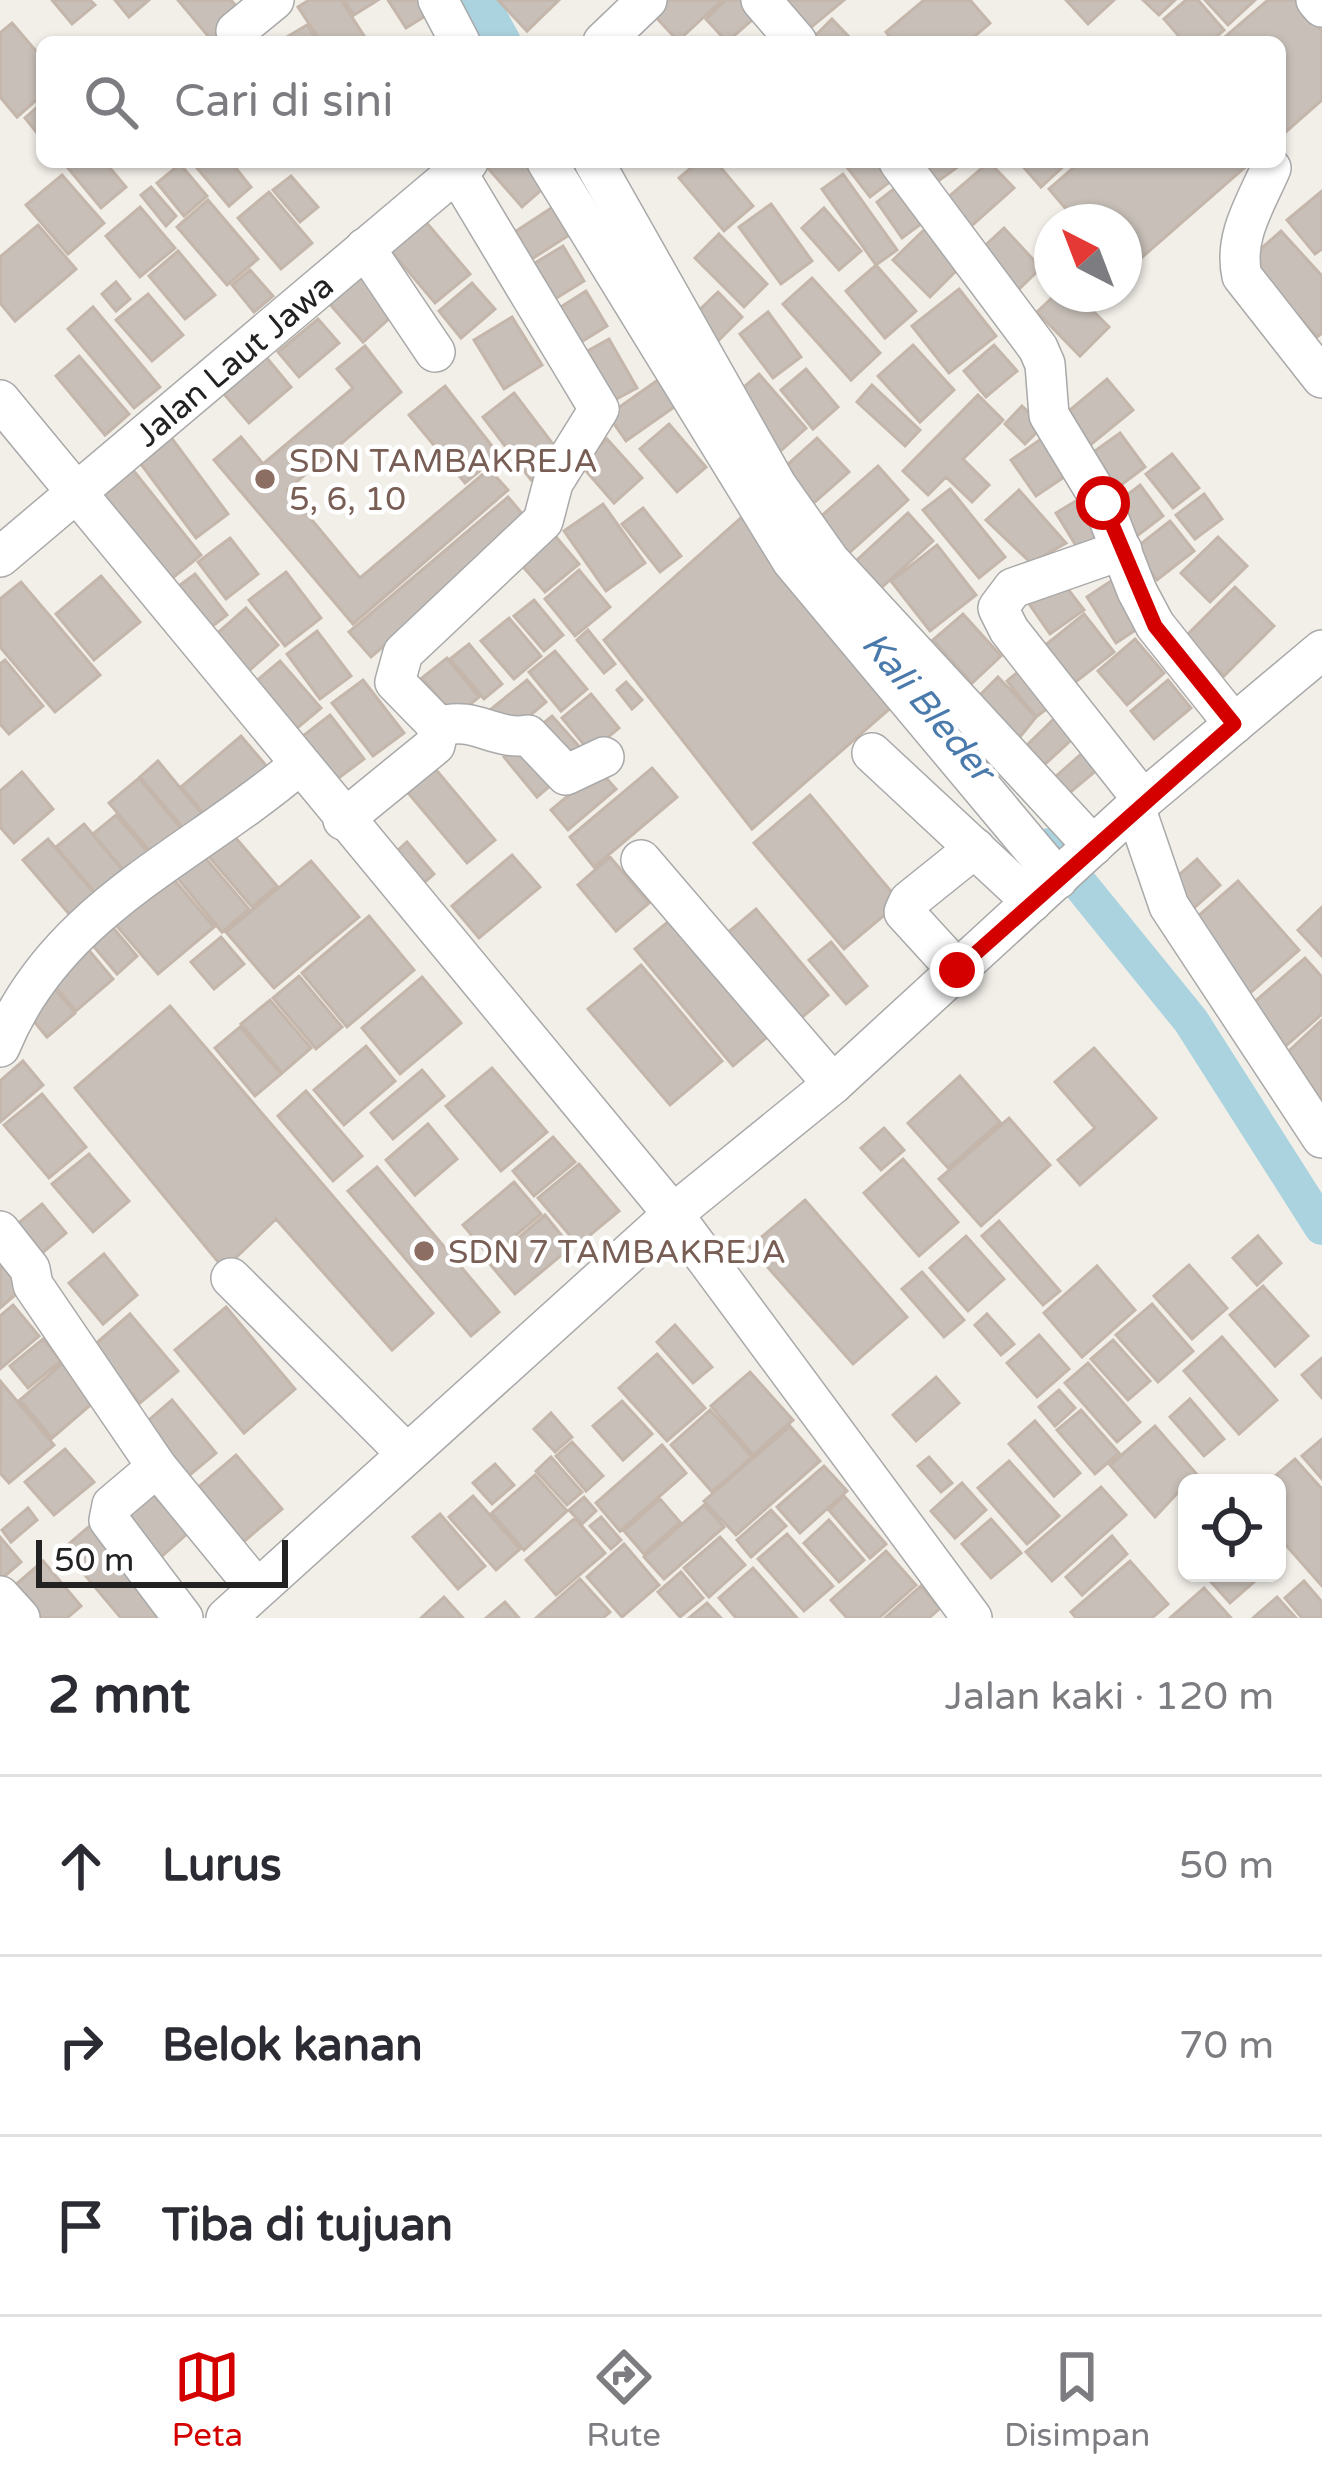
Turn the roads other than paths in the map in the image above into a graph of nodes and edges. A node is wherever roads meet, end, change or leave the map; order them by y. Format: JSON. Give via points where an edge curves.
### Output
{"nodes":[{"id":1,"x":274,"y":0,"type":"edge"},
{"id":2,"x":438,"y":0,"type":"edge"},
{"id":3,"x":647,"y":0,"type":"edge"},
{"id":4,"x":760,"y":0,"type":"edge"},
{"id":5,"x":1316,"y":0,"type":"edge"},
{"id":6,"x":1322,"y":7,"type":"edge"},
{"id":7,"x":236,"y":32,"type":"dead end"},
{"id":8,"x":457,"y":36,"type":"edge"},
{"id":9,"x":609,"y":36,"type":"edge"},
{"id":10,"x":792,"y":36,"type":"edge"},
{"id":11,"x":460,"y":168,"type":"edge"},
{"id":12,"x":463,"y":168,"type":"edge"},
{"id":13,"x":551,"y":168,"type":"edge"},
{"id":14,"x":597,"y":168,"type":"edge"},
{"id":15,"x":903,"y":168,"type":"edge"},
{"id":16,"x":1271,"y":168,"type":"dead end"},
{"id":17,"x":364,"y":248,"type":"junction"},
{"id":18,"x":435,"y":352,"type":"dead end"},
{"id":19,"x":1322,"y":378,"type":"edge"},
{"id":20,"x":0,"y":400,"type":"edge"},
{"id":21,"x":76,"y":491,"type":"junction"},
{"id":22,"x":1122,"y":550,"type":"junction"},
{"id":23,"x":0,"y":557,"type":"edge"},
{"id":24,"x":1322,"y":650,"type":"edge"},
{"id":25,"x":1234,"y":724,"type":"junction"},
{"id":26,"x":439,"y":727,"type":"junction"},
{"id":27,"x":872,"y":753,"type":"dead end"},
{"id":28,"x":604,"y":757,"type":"dead end"},
{"id":29,"x":298,"y":766,"type":"junction"},
{"id":30,"x":1139,"y":803,"type":"junction"},
{"id":31,"x":343,"y":820,"type":"junction"},
{"id":32,"x":975,"y":848,"type":"junction"},
{"id":33,"x":641,"y":860,"type":"dead end"},
{"id":34,"x":1067,"y":870,"type":"junction"},
{"id":35,"x":957,"y":970,"type":"junction"},
{"id":36,"x":0,"y":1047,"type":"edge"},
{"id":37,"x":833,"y":1084,"type":"junction"},
{"id":38,"x":1322,"y":1138,"type":"edge"},
{"id":39,"x":673,"y":1214,"type":"junction"},
{"id":40,"x":0,"y":1232,"type":"edge"},
{"id":41,"x":232,"y":1278,"type":"dead end"},
{"id":42,"x":406,"y":1454,"type":"junction"},
{"id":43,"x":157,"y":1467,"type":"junction"},
{"id":44,"x":257,"y":1588,"type":"junction"},
{"id":45,"x":0,"y":1596,"type":"edge"},
{"id":46,"x":20,"y":1618,"type":"edge"},
{"id":47,"x":183,"y":1618,"type":"edge"},
{"id":48,"x":226,"y":1618,"type":"edge"},
{"id":49,"x":971,"y":1618,"type":"edge"}],
"edges":[{"from":1,"to":7,"type":"street"},
{"from":2,"to":8,"type":"street"},
{"from":3,"to":9,"type":"street"},
{"from":4,"to":10,"type":"street"},
{"from":5,"to":6,"type":"street"},
{"from":11,"to":17,"type":"street","name":"Jalan Laut Jawa"},
{"from":12,"to":26,"type":"street","via":[[599,409],[553,483],[544,521],[403,653],[395,682]]},
{"from":13,"to":34,"type":"street","via":[[783,548]]},
{"from":14,"to":34,"type":"street","via":[[805,527]]},
{"from":15,"to":22,"type":"street","via":[[1038,348],[1049,416]]},
{"from":16,"to":19,"type":"street","via":[[1242,234],[1242,275]]},
{"from":17,"to":18,"type":"street"},
{"from":17,"to":21,"type":"street","name":"Jalan Laut Jawa"},
{"from":20,"to":21,"type":"street"},
{"from":21,"to":23,"type":"street","name":"Jalan Laut Jawa"},
{"from":21,"to":29,"type":"street"},
{"from":22,"to":25,"type":"street","via":[[1155,626]]},
{"from":22,"to":30,"type":"street","via":[[1013,588],[998,608]]},
{"from":24,"to":25,"type":"street"},
{"from":25,"to":30,"type":"street"},
{"from":26,"to":28,"type":"street","via":[[460,720],[511,738],[528,735],[566,775]]},
{"from":26,"to":31,"type":"street","via":[[435,745]]},
{"from":27,"to":32,"type":"street"},
{"from":29,"to":31,"type":"street"},
{"from":29,"to":36,"type":"street","via":[[80,927]]},
{"from":30,"to":34,"type":"street"},
{"from":30,"to":38,"type":"street","via":[[1169,906]]},
{"from":31,"to":39,"type":"street"},
{"from":32,"to":34,"type":"street"},
{"from":32,"to":35,"type":"street","via":[[904,912]]},
{"from":33,"to":37,"type":"street"},
{"from":34,"to":35,"type":"street"},
{"from":35,"to":37,"type":"street"},
{"from":37,"to":39,"type":"street"},
{"from":39,"to":42,"type":"street"},
{"from":39,"to":49,"type":"street"},
{"from":40,"to":43,"type":"street"},
{"from":41,"to":42,"type":"street"},
{"from":42,"to":44,"type":"street"},
{"from":43,"to":44,"type":"street"},
{"from":43,"to":47,"type":"street","via":[[112,1505],[109,1520]]},
{"from":44,"to":48,"type":"street"},
{"from":45,"to":46,"type":"street"}]}
